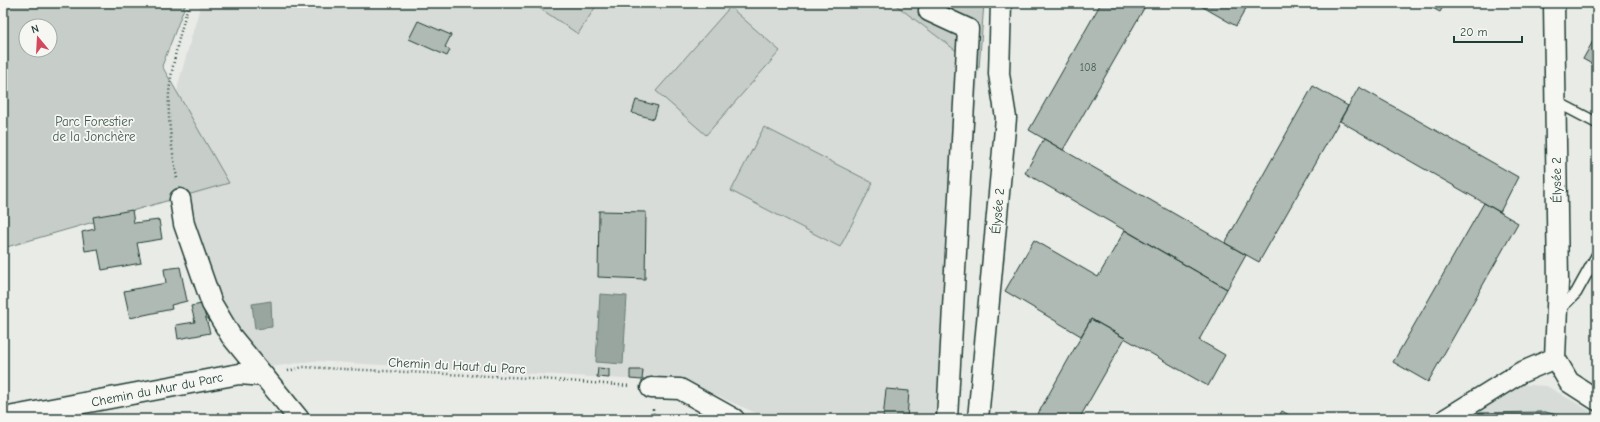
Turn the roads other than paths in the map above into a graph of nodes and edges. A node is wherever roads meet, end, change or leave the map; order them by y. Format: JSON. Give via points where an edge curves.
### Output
{"nodes":[{"id":1,"x":1000,"y":3,"type":"edge"},
{"id":2,"x":1554,"y":3,"type":"edge"},
{"id":3,"x":929,"y":11,"type":"dead end"},
{"id":4,"x":1555,"y":101,"type":"junction"},
{"id":5,"x":1597,"y":123,"type":"edge"},
{"id":6,"x":180,"y":199,"type":"road end"},
{"id":7,"x":1597,"y":255,"type":"edge"},
{"id":8,"x":1557,"y":313,"type":"junction"},
{"id":9,"x":1555,"y":358,"type":"junction"},
{"id":10,"x":264,"y":376,"type":"junction"},
{"id":11,"x":651,"y":388,"type":"road end"},
{"id":12,"x":1597,"y":400,"type":"edge"},
{"id":13,"x":3,"y":418,"type":"edge"},
{"id":14,"x":299,"y":419,"type":"edge"},
{"id":15,"x":734,"y":419,"type":"edge"},
{"id":16,"x":947,"y":419,"type":"edge"},
{"id":17,"x":978,"y":419,"type":"edge"},
{"id":18,"x":1446,"y":419,"type":"edge"}],
"edges":[{"from":1,"to":17,"type":"street","name":"Élysée 2","via":[[999,74],[1006,118]]},
{"from":2,"to":4,"type":"street","name":"Élysée 2"},
{"from":3,"to":16,"type":"street","via":[[968,29]]},
{"from":4,"to":5,"type":"lane"},
{"from":4,"to":8,"type":"street","name":"Élysée 2"},
{"from":6,"to":10,"type":"street","via":[[184,224],[212,304],[231,336]]},
{"from":7,"to":8,"type":"lane","via":[[1576,293]]},
{"from":8,"to":9,"type":"street","name":"Élysée 2"},
{"from":9,"to":12,"type":"street","via":[[1569,382]]},
{"from":9,"to":18,"type":"street","via":[[1520,373]]},
{"from":10,"to":13,"type":"street","name":"Chemin du Mur du Parc","via":[[239,374]]},
{"from":10,"to":14,"type":"street"},
{"from":11,"to":15,"type":"street","via":[[680,389]]}]}
